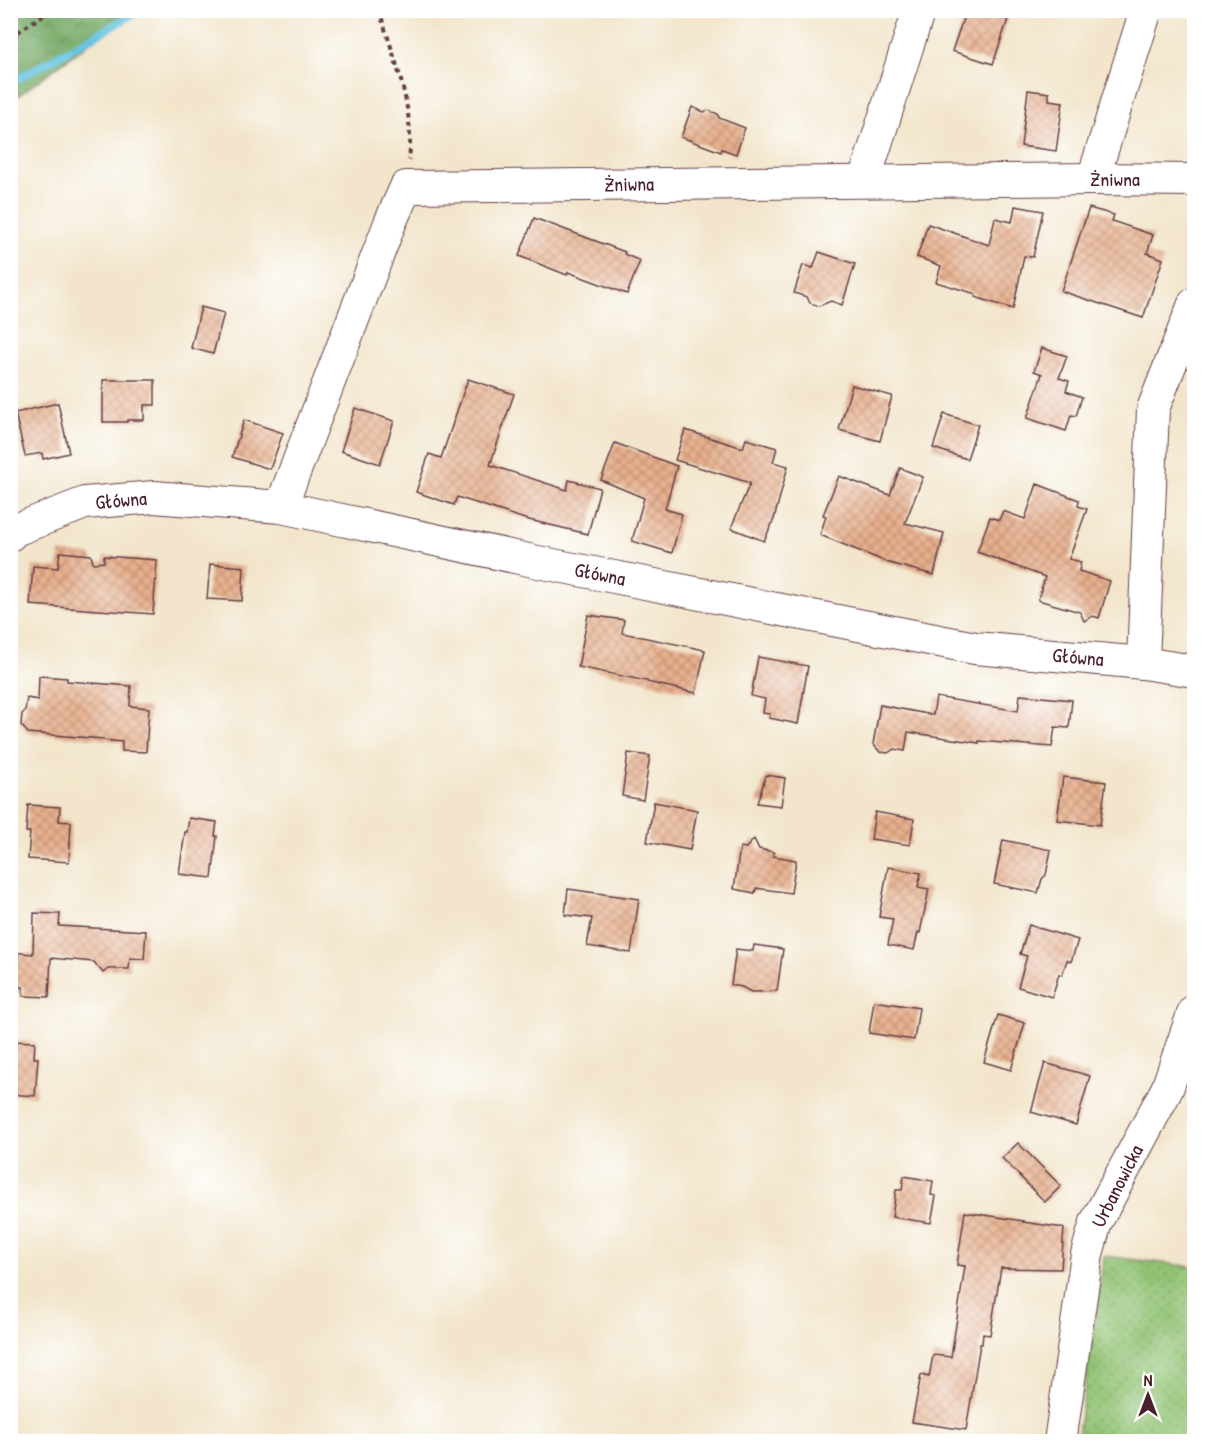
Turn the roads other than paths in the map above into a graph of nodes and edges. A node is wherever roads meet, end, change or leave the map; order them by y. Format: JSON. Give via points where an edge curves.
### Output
{"nodes":[{"id":1,"x":919,"y":10,"type":"edge"},
{"id":2,"x":1146,"y":10,"type":"edge"},
{"id":3,"x":1093,"y":179,"type":"junction"},
{"id":4,"x":1194,"y":180,"type":"edge"},
{"id":5,"x":864,"y":181,"type":"junction"},
{"id":6,"x":1194,"y":304,"type":"edge"},
{"id":7,"x":281,"y":507,"type":"junction"},
{"id":8,"x":10,"y":535,"type":"edge"},
{"id":9,"x":1143,"y":663,"type":"junction"},
{"id":10,"x":1194,"y":671,"type":"edge"},
{"id":11,"x":1194,"y":1011,"type":"edge"},
{"id":12,"x":1181,"y":1090,"type":"edge"},
{"id":13,"x":1060,"y":1442,"type":"edge"}],
"edges":[{"from":1,"to":5,"type":"street"},
{"from":2,"to":3,"type":"street"},
{"from":3,"to":4,"type":"street","name":"Żniwna"},
{"from":3,"to":5,"type":"street","name":"Żniwna"},
{"from":5,"to":7,"type":"street","name":"Żniwna","via":[[406,187]]},
{"from":6,"to":9,"type":"street","via":[[1153,409]]},
{"from":7,"to":8,"type":"street","name":"Główna","via":[[154,497],[85,503]]},
{"from":7,"to":9,"type":"street","name":"Główna","via":[[975,648]]},
{"from":9,"to":10,"type":"street","name":"Główna"},
{"from":11,"to":12,"type":"street","name":"Urbanowicka"},
{"from":12,"to":13,"type":"street","name":"Urbanowicka","via":[[1096,1222],[1087,1254]]}]}
